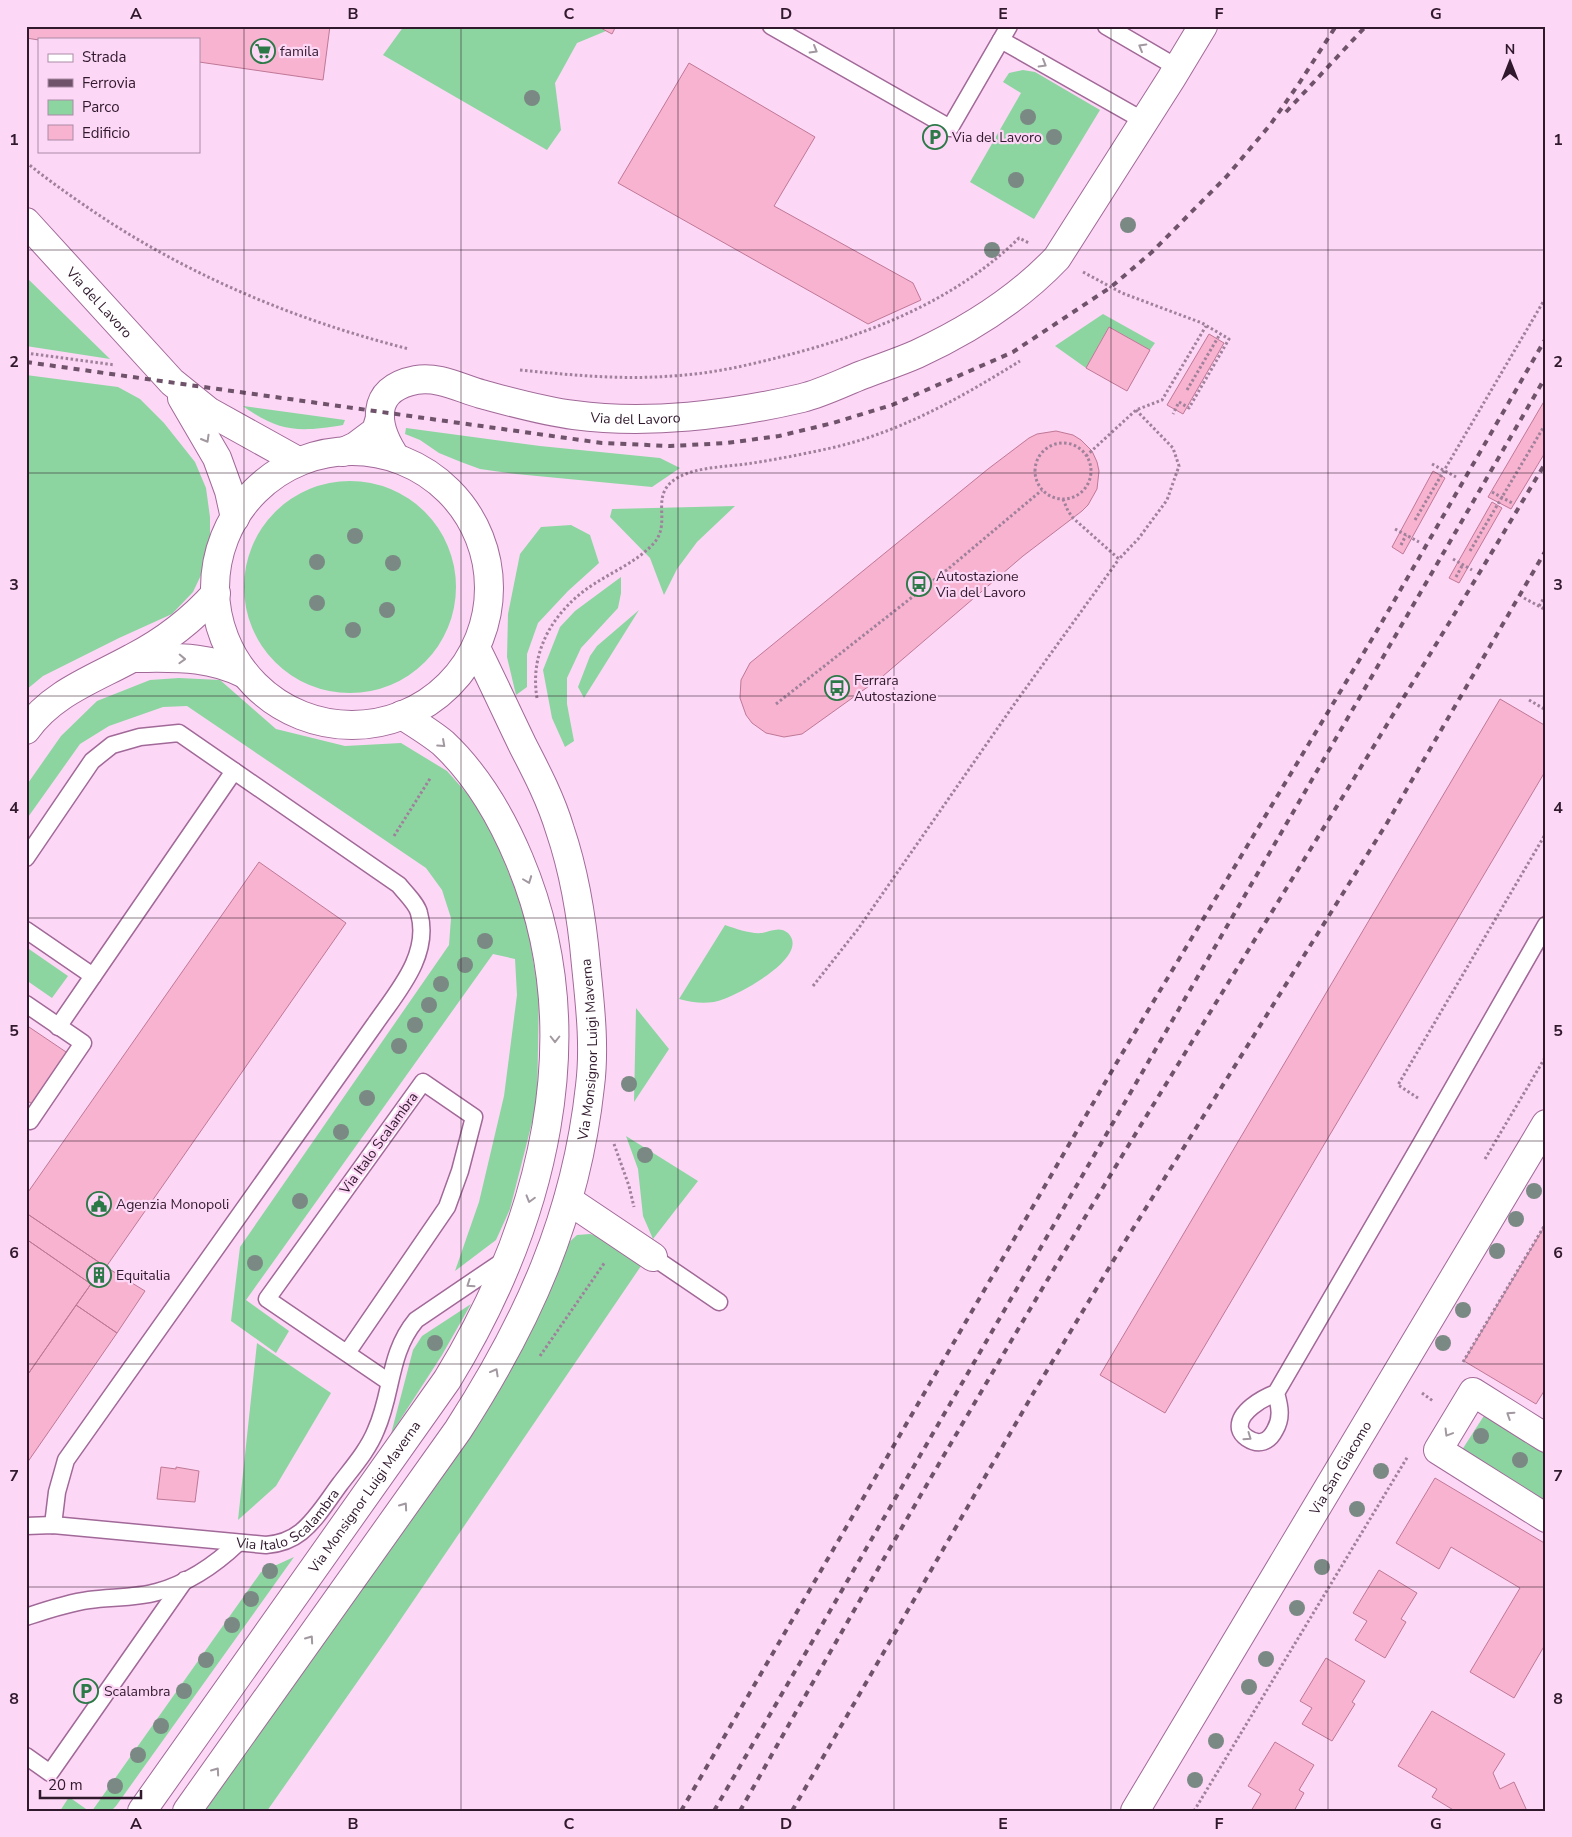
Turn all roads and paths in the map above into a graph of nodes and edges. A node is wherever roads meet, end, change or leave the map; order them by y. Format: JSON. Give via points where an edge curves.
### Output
{"nodes":[{"id":1,"x":771,"y":26,"type":"edge"},
{"id":2,"x":1106,"y":26,"type":"edge"},
{"id":3,"x":1202,"y":26,"type":"edge"},
{"id":4,"x":1005,"y":33,"type":"edge"},
{"id":5,"x":1178,"y":68,"type":"junction"},
{"id":6,"x":1144,"y":121,"type":"junction"},
{"id":7,"x":26,"y":162,"type":"edge"},
{"id":8,"x":26,"y":222,"type":"edge"},
{"id":9,"x":1057,"y":258,"type":"junction"},
{"id":10,"x":1546,"y":297,"type":"edge"},
{"id":11,"x":1206,"y":326,"type":"junction"},
{"id":12,"x":1220,"y":334,"type":"junction"},
{"id":13,"x":417,"y":351,"type":"dead end"},
{"id":14,"x":26,"y":353,"type":"edge"},
{"id":15,"x":151,"y":358,"type":"junction"},
{"id":16,"x":1020,"y":361,"type":"dead end"},
{"id":17,"x":511,"y":368,"type":"dead end"},
{"id":18,"x":172,"y":382,"type":"junction"},
{"id":19,"x":1187,"y":390,"type":"dead end"},
{"id":20,"x":1136,"y":410,"type":"junction"},
{"id":21,"x":1173,"y":414,"type":"dead end"},
{"id":22,"x":380,"y":418,"type":"junction"},
{"id":23,"x":1546,"y":423,"type":"edge"},
{"id":24,"x":343,"y":452,"type":"junction"},
{"id":25,"x":1086,"y":456,"type":"junction"},
{"id":26,"x":396,"y":458,"type":"junction"},
{"id":27,"x":298,"y":461,"type":"junction"},
{"id":28,"x":1432,"y":464,"type":"dead end"},
{"id":29,"x":1444,"y":470,"type":"junction"},
{"id":30,"x":1456,"y":477,"type":"dead end"},
{"id":31,"x":1042,"y":490,"type":"junction"},
{"id":32,"x":1492,"y":492,"type":"dead end"},
{"id":33,"x":1502,"y":497,"type":"junction"},
{"id":34,"x":1063,"y":499,"type":"junction"},
{"id":35,"x":1514,"y":504,"type":"dead end"},
{"id":36,"x":235,"y":518,"type":"junction"},
{"id":37,"x":1415,"y":520,"type":"dead end"},
{"id":38,"x":1395,"y":529,"type":"dead end"},
{"id":39,"x":1406,"y":535,"type":"junction"},
{"id":40,"x":1419,"y":542,"type":"dead end"},
{"id":41,"x":1401,"y":545,"type":"dead end"},
{"id":42,"x":1470,"y":551,"type":"dead end"},
{"id":43,"x":1119,"y":559,"type":"junction"},
{"id":44,"x":1453,"y":559,"type":"dead end"},
{"id":45,"x":1463,"y":564,"type":"junction"},
{"id":46,"x":626,"y":565,"type":"dead end"},
{"id":47,"x":1472,"y":570,"type":"dead end"},
{"id":48,"x":1456,"y":577,"type":"dead end"},
{"id":49,"x":216,"y":593,"type":"junction"},
{"id":50,"x":1546,"y":594,"type":"edge"},
{"id":51,"x":1524,"y":598,"type":"dead end"},
{"id":52,"x":1539,"y":606,"type":"junction"},
{"id":53,"x":1546,"y":610,"type":"edge"},
{"id":54,"x":476,"y":648,"type":"junction"},
{"id":55,"x":133,"y":658,"type":"junction"},
{"id":56,"x":245,"y":674,"type":"junction"},
{"id":57,"x":1529,"y":700,"type":"dead end"},
{"id":58,"x":776,"y":704,"type":"dead end"},
{"id":59,"x":1546,"y":710,"type":"edge"},
{"id":60,"x":402,"y":715,"type":"junction"},
{"id":61,"x":26,"y":730,"type":"edge"},
{"id":62,"x":234,"y":771,"type":"junction"},
{"id":63,"x":1546,"y":833,"type":"edge"},
{"id":64,"x":26,"y":858,"type":"edge"},
{"id":65,"x":1546,"y":925,"type":"edge"},
{"id":66,"x":26,"y":930,"type":"edge"},
{"id":67,"x":93,"y":976,"type":"junction"},
{"id":68,"x":813,"y":986,"type":"dead end"},
{"id":69,"x":26,"y":1004,"type":"edge"},
{"id":70,"x":58,"y":1027,"type":"junction"},
{"id":71,"x":1440,"y":1111,"type":"junction"},
{"id":72,"x":26,"y":1118,"type":"edge"},
{"id":73,"x":1546,"y":1124,"type":"edge"},
{"id":74,"x":540,"y":1157,"type":"junction"},
{"id":75,"x":568,"y":1200,"type":"junction"},
{"id":76,"x":1546,"y":1223,"type":"edge"},
{"id":77,"x":510,"y":1256,"type":"junction"},
{"id":78,"x":652,"y":1257,"type":"joint"},
{"id":79,"x":719,"y":1302,"type":"dead end"},
{"id":80,"x":347,"y":1353,"type":"junction"},
{"id":81,"x":1463,"y":1363,"type":"dead end"},
{"id":82,"x":389,"y":1382,"type":"junction"},
{"id":83,"x":1276,"y":1393,"type":"dead end"},
{"id":84,"x":1546,"y":1438,"type":"edge"},
{"id":85,"x":1408,"y":1455,"type":"dead end"},
{"id":86,"x":1546,"y":1518,"type":"edge"},
{"id":87,"x":53,"y":1525,"type":"junction"},
{"id":88,"x":26,"y":1526,"type":"edge"},
{"id":89,"x":238,"y":1543,"type":"junction"},
{"id":90,"x":185,"y":1580,"type":"junction"},
{"id":91,"x":26,"y":1617,"type":"edge"},
{"id":92,"x":26,"y":1756,"type":"edge"},
{"id":93,"x":142,"y":1811,"type":"edge"},
{"id":94,"x":188,"y":1811,"type":"edge"},
{"id":95,"x":1135,"y":1811,"type":"edge"},
{"id":96,"x":1194,"y":1811,"type":"edge"}],
"edges":[{"from":1,"to":4,"type":"lane","one_way":true,"via":[[950,128]]},
{"from":5,"to":2,"type":"lane","one_way":true},
{"from":3,"to":5,"type":"main road","name":"Via del Lavoro"},
{"from":4,"to":6,"type":"lane","one_way":true},
{"from":5,"to":6,"type":"main road","name":"Via del Lavoro"},
{"from":6,"to":9,"type":"main road","name":"Via del Lavoro"},
{"from":7,"to":13,"type":"path","via":[[117,228],[186,267],[289,311],[359,336]]},
{"from":8,"to":15,"type":"main road","name":"Via del Lavoro"},
{"from":9,"to":11,"type":"path","via":[[1122,293]]},
{"from":9,"to":17,"type":"path","via":[[1018,238],[977,272],[907,315],[815,348],[742,367],[672,376],[594,377]]},
{"from":9,"to":22,"type":"main road","name":"Via del Lavoro","via":[[1017,295],[956,334],[916,354],[804,398],[727,412],[617,419],[526,406],[448,383],[417,380],[397,385],[386,394],[380,404]]},
{"from":10,"to":29,"type":"path"},
{"from":11,"to":12,"type":"path"},
{"from":11,"to":20,"type":"path","via":[[1162,400]]},
{"from":12,"to":19,"type":"path"},
{"from":12,"to":21,"type":"path","via":[[1229,339],[1189,408],[1179,402]]},
{"from":14,"to":15,"type":"path","via":[[110,365],[129,365]]},
{"from":15,"to":18,"type":"main road","name":"Via del Lavoro"},
{"from":16,"to":46,"type":"path","via":[[945,405],[870,437],[800,455],[680,476],[664,489],[661,531],[657,538]]},
{"from":18,"to":27,"type":"main road","name":"Via del Lavoro","via":[[208,411]]},
{"from":18,"to":36,"type":"main road","name":"Via del Lavoro","one_way":true,"via":[[217,458]]},
{"from":20,"to":25,"type":"path"},
{"from":20,"to":43,"type":"path","via":[[1173,448],[1179,466],[1167,500]]},
{"from":22,"to":24,"type":"main road","name":"Via del Lavoro","via":[[376,431]]},
{"from":22,"to":26,"type":"main road","name":"Via del Lavoro","via":[[382,433]]},
{"from":23,"to":33,"type":"path"},
{"from":24,"to":26,"type":"main road","name":"Via del Lavoro"},
{"from":24,"to":27,"type":"main road","name":"Via del Lavoro"},
{"from":25,"to":31,"type":"path","via":[[1072,444],[1054,444],[1046,449],[1039,456],[1035,474]]},
{"from":25,"to":34,"type":"path","via":[[1090,464],[1089,480],[1079,494]]},
{"from":26,"to":54,"type":"main road","name":"Via del Lavoro","via":[[420,470],[457,501],[472,522],[480,541],[487,560],[489,583],[484,624]]},
{"from":27,"to":36,"type":"main road","name":"Via del Lavoro","via":[[260,485]]},
{"from":28,"to":29,"type":"path"},
{"from":29,"to":30,"type":"path"},
{"from":29,"to":37,"type":"path"},
{"from":31,"to":34,"type":"path"},
{"from":31,"to":58,"type":"path","via":[[948,569]]},
{"from":32,"to":33,"type":"path"},
{"from":33,"to":35,"type":"path"},
{"from":33,"to":42,"type":"path"},
{"from":34,"to":43,"type":"path","via":[[1073,518]]},
{"from":36,"to":49,"type":"main road","name":"Via del Lavoro","via":[[220,552]]},
{"from":38,"to":39,"type":"path"},
{"from":39,"to":40,"type":"path"},
{"from":39,"to":41,"type":"path"},
{"from":43,"to":68,"type":"path","via":[[858,929]]},
{"from":44,"to":45,"type":"path"},
{"from":45,"to":47,"type":"path"},
{"from":45,"to":48,"type":"path"},
{"from":49,"to":55,"type":"main road","via":[[194,615]]},
{"from":49,"to":56,"type":"main road","name":"Via del Lavoro","via":[[220,629]]},
{"from":50,"to":52,"type":"path"},
{"from":51,"to":52,"type":"path"},
{"from":52,"to":53,"type":"path"},
{"from":54,"to":60,"type":"main road","name":"Via del Lavoro","via":[[460,672],[437,696]]},
{"from":54,"to":75,"type":"main road","name":"Via Monsignor Luigi Maverna","via":[[548,797],[576,889],[592,1020],[592,1055],[586,1116]]},
{"from":55,"to":56,"type":"main road","one_way":true,"via":[[208,660]]},
{"from":55,"to":61,"type":"main road","via":[[53,701]]},
{"from":56,"to":60,"type":"main road","name":"Via del Lavoro","via":[[278,703],[323,722],[361,726]]},
{"from":57,"to":59,"type":"path"},
{"from":60,"to":74,"type":"main road","name":"Via Monsignor Luigi Maverna","one_way":true,"via":[[442,742],[488,799],[514,848],[536,901],[548,960],[555,1022],[554,1082]]},
{"from":62,"to":64,"type":"lane","via":[[179,733],[140,737],[112,745],[92,761]]},
{"from":62,"to":67,"type":"lane"},
{"from":62,"to":87,"type":"lane","via":[[399,885],[419,911],[422,938],[415,963],[375,1024],[66,1460],[57,1492]]},
{"from":63,"to":71,"type":"path","via":[[1398,1086]]},
{"from":65,"to":71,"type":"lane"},
{"from":66,"to":67,"type":"lane"},
{"from":67,"to":70,"type":"lane"},
{"from":69,"to":70,"type":"lane"},
{"from":70,"to":72,"type":"lane","via":[[83,1044],[30,1121]]},
{"from":71,"to":83,"type":"lane"},
{"from":73,"to":95,"type":"main road","name":"Via San Giacomo"},
{"from":74,"to":75,"type":"main road","via":[[555,1188]]},
{"from":74,"to":77,"type":"main road","name":"Via Monsignor Luigi Maverna","one_way":true,"via":[[531,1196]]},
{"from":75,"to":78,"type":"main road"},
{"from":94,"to":75,"type":"main road","name":"Via Monsignor Luigi Maverna","one_way":true,"via":[[478,1400],[530,1305]]},
{"from":76,"to":81,"type":"path"},
{"from":77,"to":82,"type":"lane","name":"Via Italo Scalambra","one_way":true,"via":[[416,1320],[399,1347]]},
{"from":77,"to":93,"type":"main road","name":"Via Monsignor Luigi Maverna","via":[[469,1342],[428,1409]]},
{"from":78,"to":79,"type":"lane"},
{"from":80,"to":80,"type":"lane","name":"Via Italo Scalambra","via":[[267,1299],[423,1082],[474,1117],[460,1171],[447,1208]]},
{"from":80,"to":82,"type":"lane","name":"Via Italo Scalambra"},
{"from":82,"to":89,"type":"lane","name":"Via Italo Scalambra","via":[[381,1417],[370,1444],[309,1524],[291,1538],[275,1544]]},
{"from":84,"to":86,"type":"main road","one_way":true,"via":[[1473,1392],[1438,1450]]},
{"from":85,"to":96,"type":"path"},
{"from":87,"to":88,"type":"lane"},
{"from":87,"to":89,"type":"lane"},
{"from":89,"to":90,"type":"lane","name":"Via Italo Scalambra","via":[[220,1560]]},
{"from":90,"to":91,"type":"lane","name":"Via Italo Scalambra","via":[[155,1593],[87,1600]]},
{"from":90,"to":92,"type":"lane","name":"Via Italo Scalambra","via":[[50,1773]]}]}
